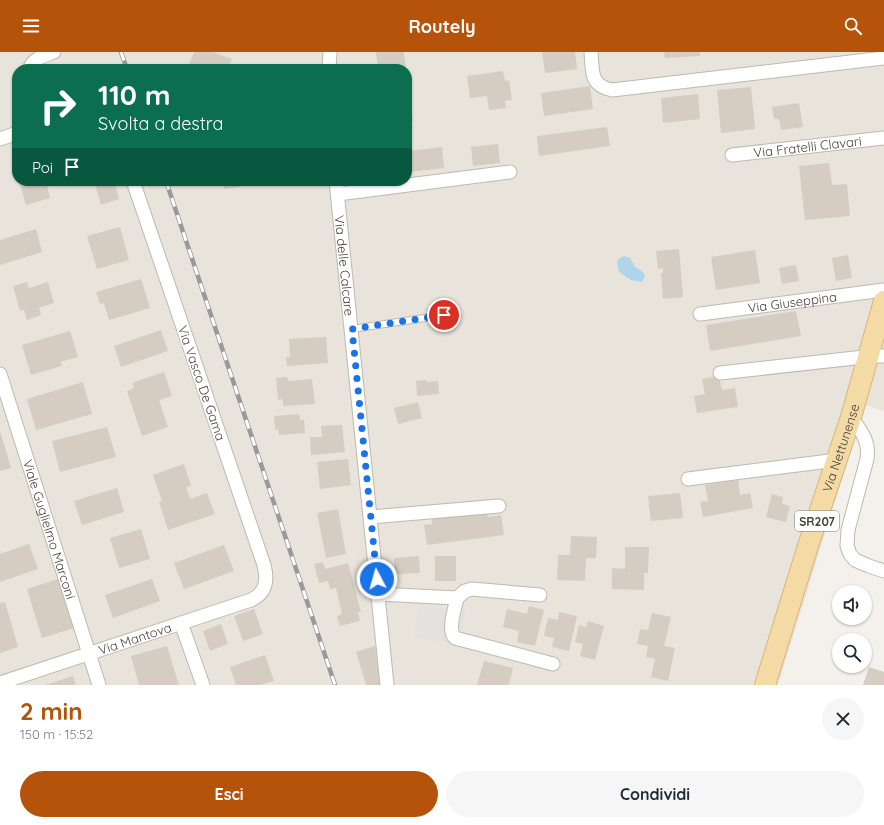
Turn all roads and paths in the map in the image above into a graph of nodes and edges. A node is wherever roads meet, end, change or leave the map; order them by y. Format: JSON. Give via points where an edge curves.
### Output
{"nodes":[{"id":1,"x":54,"y":52,"type":"edge"},
{"id":2,"x":330,"y":52,"type":"edge"},
{"id":3,"x":591,"y":52,"type":"edge"},
{"id":4,"x":884,"y":58,"type":"edge"},
{"id":5,"x":32,"y":64,"type":"edge"},
{"id":6,"x":329,"y":64,"type":"edge"},
{"id":7,"x":12,"y":135,"type":"edge"},
{"id":8,"x":884,"y":138,"type":"edge"},
{"id":9,"x":0,"y":139,"type":"edge"},
{"id":10,"x":732,"y":155,"type":"dead end"},
{"id":11,"x":510,"y":172,"type":"dead end"},
{"id":12,"x":412,"y":181,"type":"edge"},
{"id":13,"x":135,"y":186,"type":"edge"},
{"id":14,"x":359,"y":186,"type":"edge"},
{"id":15,"x":337,"y":188,"type":"edge"},
{"id":16,"x":884,"y":290,"type":"edge"},
{"id":17,"x":884,"y":301,"type":"edge"},
{"id":18,"x":700,"y":314,"type":"dead end"},
{"id":19,"x":444,"y":315,"type":"dead end"},
{"id":20,"x":352,"y":329,"type":"junction"},
{"id":21,"x":876,"y":356,"type":"edge"},
{"id":22,"x":720,"y":373,"type":"dead end"},
{"id":23,"x":0,"y":374,"type":"edge"},
{"id":24,"x":851,"y":417,"type":"junction"},
{"id":25,"x":837,"y":460,"type":"junction"},
{"id":26,"x":688,"y":479,"type":"dead end"},
{"id":27,"x":498,"y":506,"type":"dead end"},
{"id":28,"x":371,"y":517,"type":"junction"},
{"id":29,"x":884,"y":571,"type":"edge"},
{"id":30,"x":265,"y":586,"type":"joint"},
{"id":31,"x":378,"y":594,"type":"junction"},
{"id":32,"x":540,"y":595,"type":"dead end"},
{"id":33,"x":457,"y":598,"type":"junction"},
{"id":34,"x":181,"y":623,"type":"junction"},
{"id":35,"x":88,"y":654,"type":"junction"},
{"id":36,"x":553,"y":664,"type":"dead end"},
{"id":37,"x":0,"y":683,"type":"edge"},
{"id":38,"x":99,"y":685,"type":"edge"},
{"id":39,"x":203,"y":685,"type":"edge"},
{"id":40,"x":388,"y":685,"type":"edge"},
{"id":41,"x":765,"y":685,"type":"edge"}],
"edges":[{"from":1,"to":5,"type":"street","via":[[38,58]]},
{"from":2,"to":6,"type":"street"},
{"from":3,"to":4,"type":"street","via":[[596,83],[612,90]]},
{"from":7,"to":9,"type":"street"},
{"from":8,"to":10,"type":"street","name":"Via Fratelli Clavari"},
{"from":11,"to":12,"type":"street"},
{"from":13,"to":30,"type":"street","name":"Via Vasco De Gama","via":[[264,565]]},
{"from":14,"to":15,"type":"street"},
{"from":15,"to":20,"type":"street","name":"Via delle Calcare"},
{"from":16,"to":18,"type":"street","name":"Via Giuseppina"},
{"from":17,"to":21,"type":"main road","name":"Via Nettunense","number":"SR207"},
{"from":19,"to":20,"type":"lane"},
{"from":20,"to":28,"type":"street","name":"Via delle Calcare"},
{"from":21,"to":22,"type":"street"},
{"from":21,"to":24,"type":"main road","name":"Via Nettunense","number":"SR207"},
{"from":23,"to":35,"type":"street","name":"Viale Guglielmo Marconi"},
{"from":24,"to":25,"type":"main road","name":"Via Nettunense","number":"SR207"},
{"from":24,"to":29,"type":"street","via":[[863,434],[868,449],[848,530],[847,546],[855,560]]},
{"from":25,"to":26,"type":"street"},
{"from":25,"to":41,"type":"main road","name":"Via Nettunense","number":"SR207"},
{"from":27,"to":28,"type":"street"},
{"from":28,"to":31,"type":"street","name":"Via delle Calcare"},
{"from":30,"to":34,"type":"street","name":"Via Mantova","via":[[259,595],[251,600]]},
{"from":31,"to":33,"type":"street"},
{"from":31,"to":40,"type":"street","name":"Via delle Calcare"},
{"from":32,"to":33,"type":"street","via":[[472,589]]},
{"from":33,"to":36,"type":"street","via":[[451,627],[455,638]]},
{"from":34,"to":35,"type":"street","name":"Via Mantova"},
{"from":34,"to":39,"type":"street"},
{"from":35,"to":37,"type":"street","name":"Via Mantova"},
{"from":35,"to":38,"type":"street","name":"Viale Guglielmo Marconi"}]}
